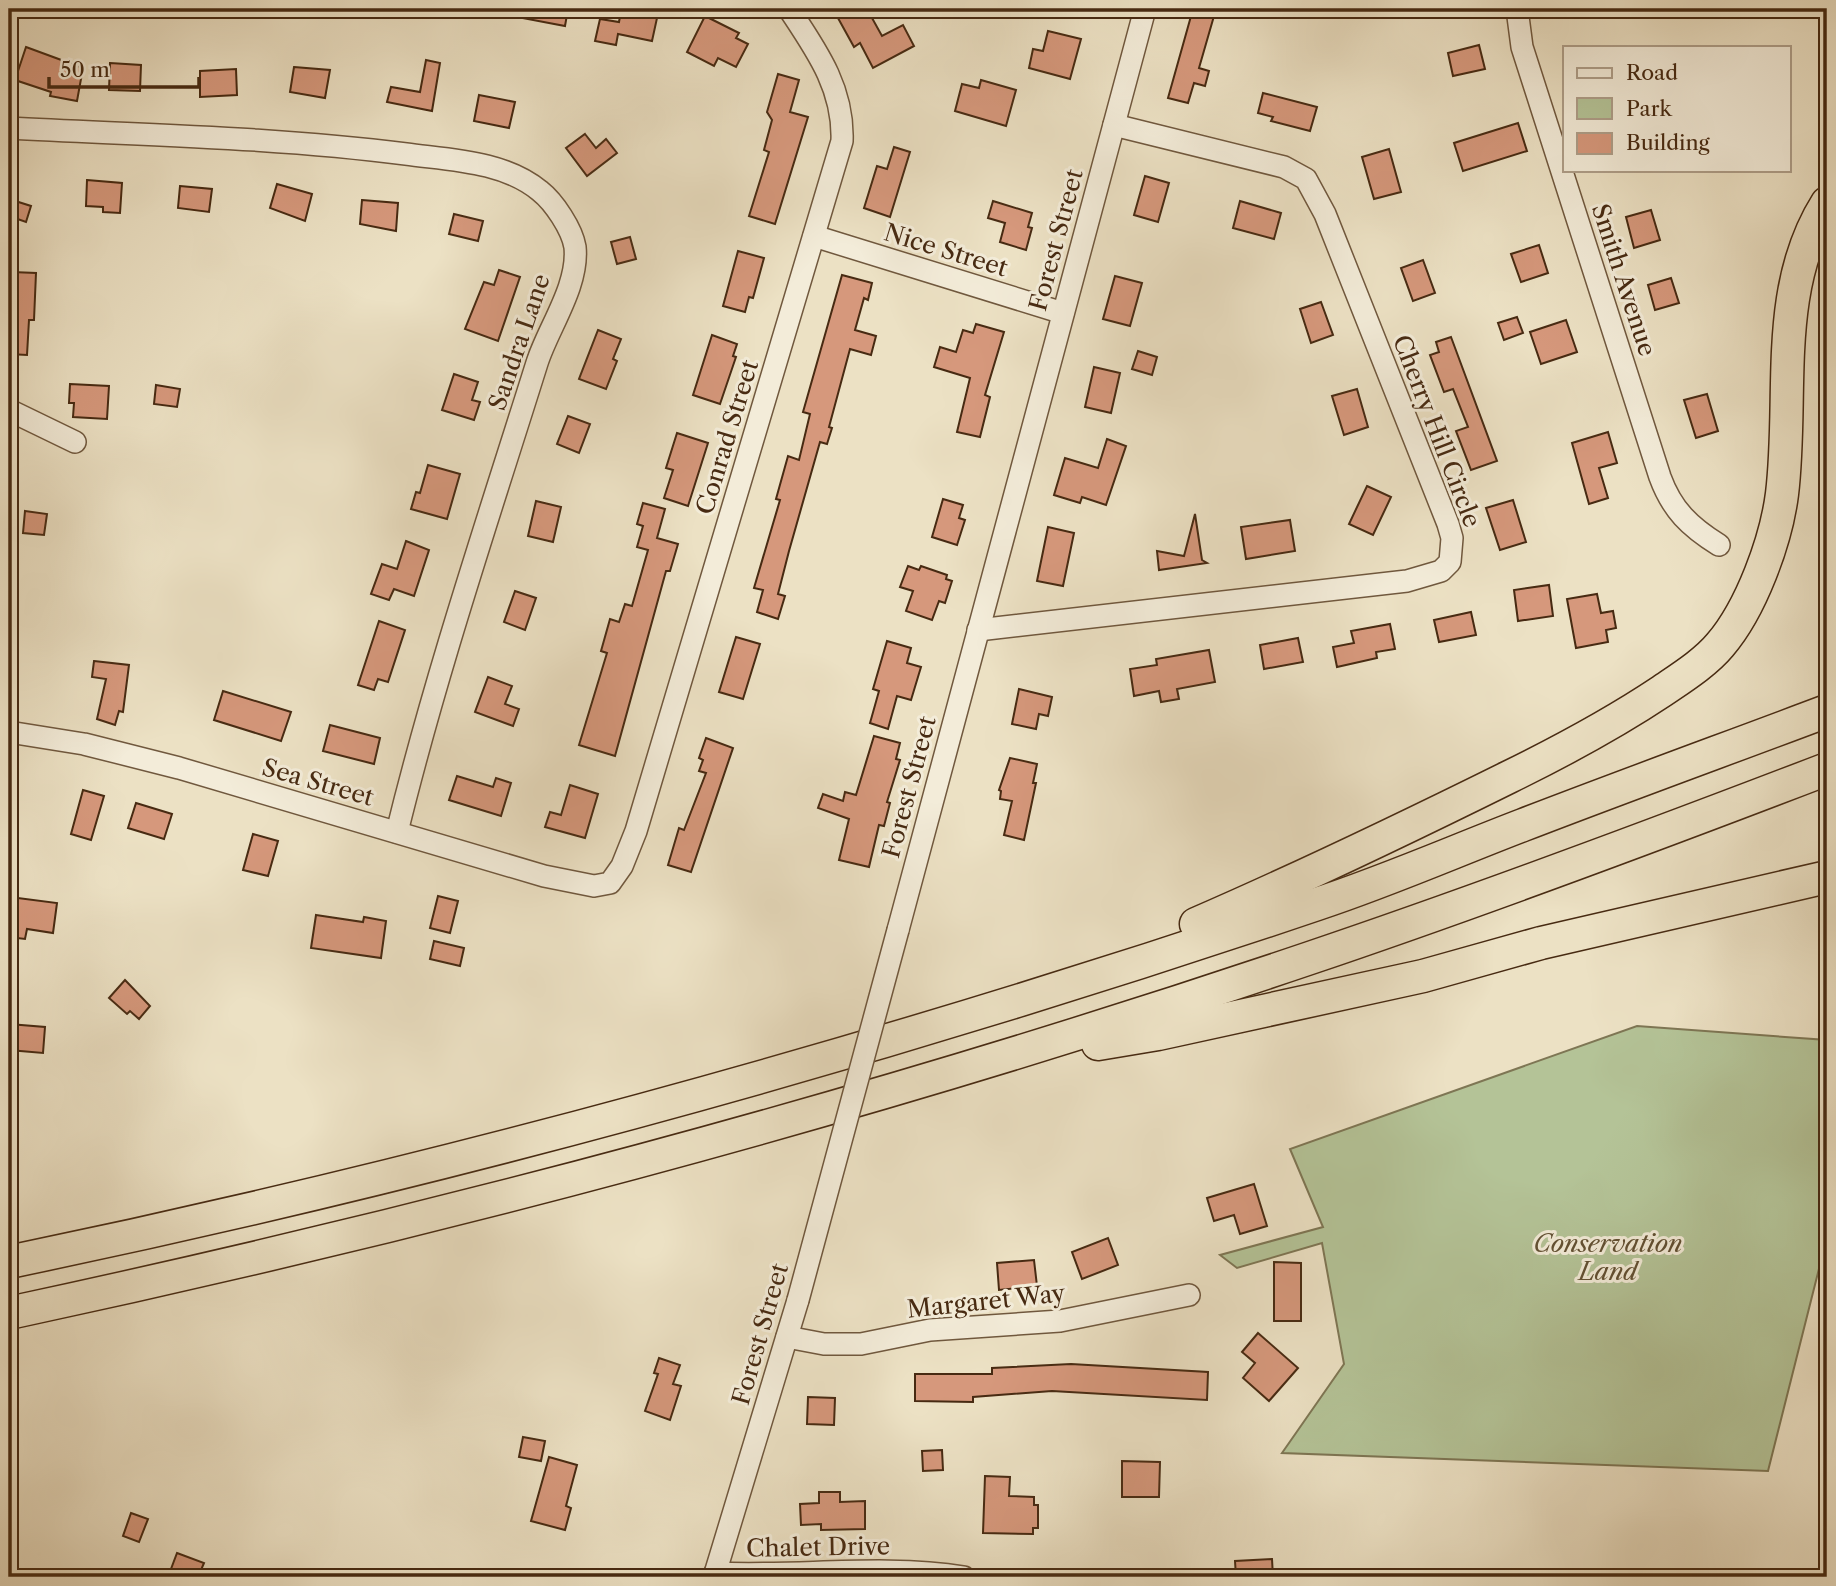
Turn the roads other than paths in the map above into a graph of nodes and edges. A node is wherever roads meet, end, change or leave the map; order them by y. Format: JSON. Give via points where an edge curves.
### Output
{"nodes":[{"id":1,"x":789,"y":9,"type":"edge"},
{"id":2,"x":1145,"y":9,"type":"edge"},
{"id":3,"x":1517,"y":9,"type":"edge"},
{"id":4,"x":1114,"y":125,"type":"junction"},
{"id":5,"x":9,"y":128,"type":"edge"},
{"id":6,"x":1827,"y":203,"type":"edge"},
{"id":7,"x":814,"y":236,"type":"junction"},
{"id":8,"x":1063,"y":313,"type":"junction"},
{"id":9,"x":9,"y":410,"type":"edge"},
{"id":10,"x":75,"y":442,"type":"dead end"},
{"id":11,"x":1719,"y":545,"type":"dead end"},
{"id":12,"x":978,"y":630,"type":"junction"},
{"id":13,"x":1827,"y":711,"type":"edge"},
{"id":14,"x":9,"y":732,"type":"edge"},
{"id":15,"x":1827,"y":769,"type":"edge"},
{"id":16,"x":397,"y":832,"type":"junction"},
{"id":17,"x":1827,"y":877,"type":"edge"},
{"id":18,"x":610,"y":883,"type":"joint"},
{"id":19,"x":1025,"y":998,"type":"junction"},
{"id":20,"x":986,"y":1062,"type":"junction"},
{"id":21,"x":9,"y":1262,"type":"edge"},
{"id":22,"x":1189,"y":1295,"type":"dead end"},
{"id":23,"x":9,"y":1313,"type":"edge"},
{"id":24,"x":787,"y":1337,"type":"junction"},
{"id":25,"x":715,"y":1575,"type":"edge"},
{"id":26,"x":964,"y":1577,"type":"edge"}],
"edges":[{"from":1,"to":7,"type":"street","name":"Conrad Street","via":[[834,83],[843,115],[842,141]]},
{"from":2,"to":4,"type":"street","name":"Forest Street"},
{"from":3,"to":11,"type":"street","name":"Smith Avenue","via":[[1522,47],[1668,499],[1681,517]]},
{"from":4,"to":8,"type":"street","name":"Forest Street"},
{"from":4,"to":12,"type":"street","name":"Cherry Hill Circle","via":[[1284,167],[1306,179],[1325,214],[1448,524],[1450,562],[1441,571],[1407,581]]},
{"from":5,"to":16,"type":"street","name":"Sandra Lane","via":[[302,141],[468,163],[509,173],[541,191],[562,218],[575,247],[570,280],[543,345],[475,553],[423,725]]},
{"from":6,"to":19,"type":"highway","via":[[1796,279],[1789,328],[1782,494],[1773,533],[1750,595],[1720,645],[1683,677],[1603,731],[1332,864]]},
{"from":7,"to":8,"type":"street","name":"Nice Street"},
{"from":7,"to":18,"type":"street","name":"Conrad Street","via":[[636,831]]},
{"from":8,"to":12,"type":"street","name":"Forest Street"},
{"from":9,"to":10,"type":"street"},
{"from":12,"to":24,"type":"street","name":"Forest Street","bridge":true},
{"from":13,"to":19,"type":"highway","via":[[1322,902]]},
{"from":14,"to":16,"type":"street","name":"Sea Street","via":[[84,744],[179,768]]},
{"from":15,"to":20,"type":"highway","via":[[1310,958]]},
{"from":16,"to":18,"type":"street","name":"Sea Street","via":[[544,876],[594,886]]},
{"from":17,"to":20,"type":"highway","via":[[1365,989],[1158,1034]]},
{"from":19,"to":21,"type":"highway","via":[[778,1073],[504,1147],[156,1232]]},
{"from":20,"to":23,"type":"highway","via":[[463,1209]]},
{"from":22,"to":24,"type":"street","name":"Margaret Way","via":[[1060,1321],[930,1330],[861,1344]]},
{"from":24,"to":25,"type":"street","name":"Forest Street"},
{"from":25,"to":26,"type":"street","name":"Chalet Drive","via":[[889,1572]]}]}
